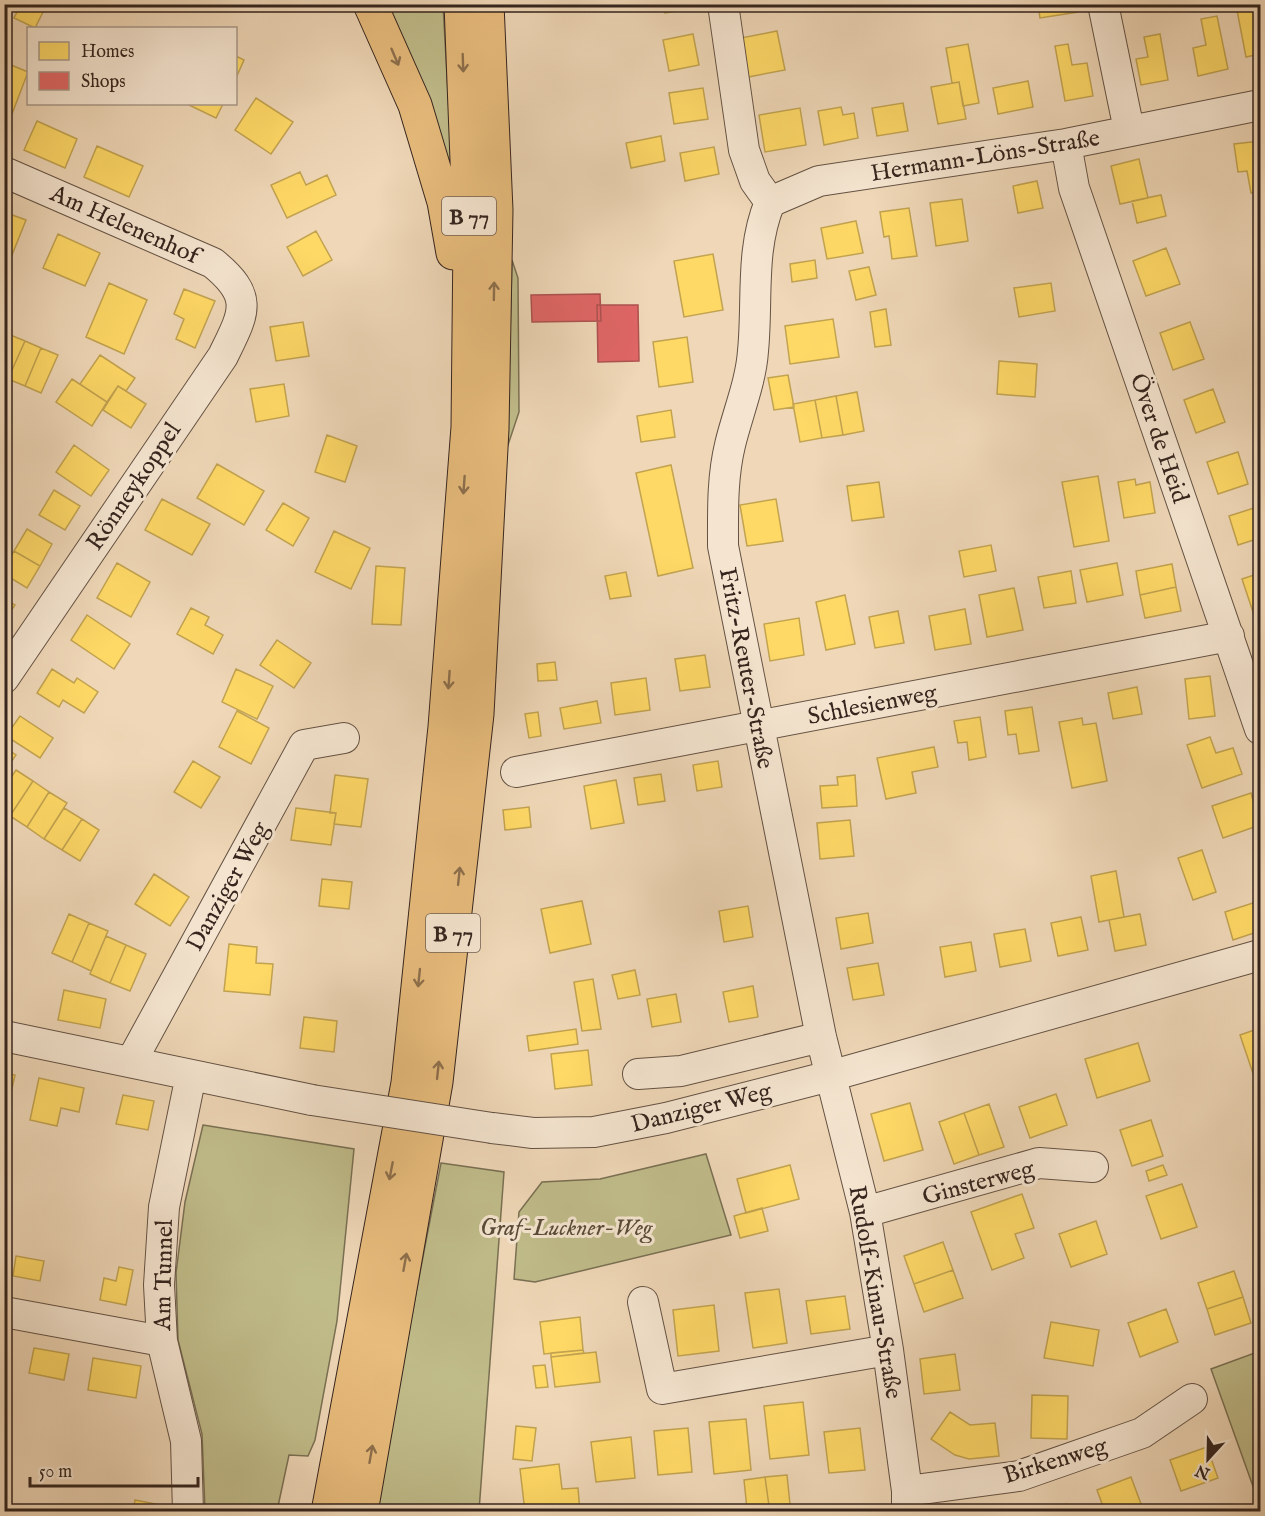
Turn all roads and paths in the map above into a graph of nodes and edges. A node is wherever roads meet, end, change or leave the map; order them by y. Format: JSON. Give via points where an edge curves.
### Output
{"nodes":[{"id":1,"x":370,"y":4,"type":"edge"},
{"id":2,"x":460,"y":4,"type":"edge"},
{"id":3,"x":487,"y":4,"type":"edge"},
{"id":4,"x":723,"y":4,"type":"edge"},
{"id":5,"x":1103,"y":4,"type":"edge"},
{"id":6,"x":1260,"y":105,"type":"edge"},
{"id":7,"x":1129,"y":130,"type":"junction"},
{"id":8,"x":1066,"y":144,"type":"junction"},
{"id":9,"x":4,"y":172,"type":"edge"},
{"id":10,"x":770,"y":202,"type":"junction"},
{"id":11,"x":238,"y":286,"type":"joint"},
{"id":12,"x":468,"y":427,"type":"junction"},
{"id":13,"x":1229,"y":636,"type":"junction"},
{"id":14,"x":4,"y":678,"type":"edge"},
{"id":15,"x":758,"y":726,"type":"junction"},
{"id":16,"x":1260,"y":729,"type":"edge"},
{"id":17,"x":344,"y":738,"type":"dead end"},
{"id":18,"x":516,"y":772,"type":"dead end"},
{"id":19,"x":1260,"y":955,"type":"edge"},
{"id":20,"x":4,"y":1036,"type":"edge"},
{"id":21,"x":821,"y":1037,"type":"junction"},
{"id":22,"x":131,"y":1062,"type":"junction"},
{"id":23,"x":638,"y":1074,"type":"dead end"},
{"id":24,"x":191,"y":1075,"type":"junction"},
{"id":25,"x":830,"y":1076,"type":"junction"},
{"id":26,"x":1093,"y":1167,"type":"dead end"},
{"id":27,"x":865,"y":1212,"type":"junction"},
{"id":28,"x":643,"y":1302,"type":"dead end"},
{"id":29,"x":4,"y":1312,"type":"edge"},
{"id":30,"x":162,"y":1341,"type":"junction"},
{"id":31,"x":888,"y":1350,"type":"junction"},
{"id":32,"x":1192,"y":1399,"type":"dead end"},
{"id":33,"x":907,"y":1501,"type":"edge"},
{"id":34,"x":188,"y":1512,"type":"edge"},
{"id":35,"x":328,"y":1512,"type":"edge"},
{"id":36,"x":361,"y":1512,"type":"edge"}],
"edges":[{"from":1,"to":12,"type":"highway","one_way":true,"via":[[415,105],[444,202],[453,241],[454,362]]},
{"from":2,"to":12,"type":"highway","number":"B 77","one_way":true,"via":[[470,238]]},
{"from":36,"to":3,"type":"highway","number":"B 77","one_way":true,"via":[[436,1082],[477,714],[492,429],[495,222]]},
{"from":4,"to":10,"type":"street","via":[[744,150],[755,182]]},
{"from":5,"to":7,"type":"street"},
{"from":6,"to":7,"type":"street","name":"Hermann-Löns-Straße"},
{"from":7,"to":8,"type":"street","name":"Hermann-Löns-Straße"},
{"from":8,"to":10,"type":"street","name":"Hermann-Löns-Straße","via":[[819,182]]},
{"from":8,"to":13,"type":"street","name":"Över de Heid","via":[[1074,188]]},
{"from":9,"to":11,"type":"street","name":"Am Helenenhof","via":[[213,263]]},
{"from":10,"to":15,"type":"street","name":"Fritz-Reuter-Straße","via":[[761,225],[756,258],[753,354],[729,448],[723,495],[723,546]]},
{"from":11,"to":14,"type":"street","name":"Rönneykoppel","via":[[240,322],[223,356]]},
{"from":12,"to":35,"type":"highway","number":"B 77","one_way":true,"via":[[445,728],[408,1083]]},
{"from":13,"to":15,"type":"street","name":"Schlesienweg"},
{"from":13,"to":16,"type":"street","name":"Över de Heid"},
{"from":15,"to":18,"type":"street","name":"Schlesienweg"},
{"from":15,"to":21,"type":"street","name":"Fritz-Reuter-Straße"},
{"from":17,"to":22,"type":"street","name":"Danziger Weg","via":[[304,745]]},
{"from":19,"to":25,"type":"street","name":"Danziger Weg"},
{"from":20,"to":22,"type":"street","name":"Danziger Weg"},
{"from":21,"to":23,"type":"street","via":[[681,1071]]},
{"from":21,"to":25,"type":"street","name":"Fritz-Reuter-Straße"},
{"from":22,"to":24,"type":"street","name":"Danziger Weg"},
{"from":24,"to":25,"type":"street","name":"Danziger Weg","bridge":true,"via":[[312,1100],[533,1133],[594,1132],[666,1118]]},
{"from":24,"to":30,"type":"street","name":"Am Tunnel","via":[[164,1207],[159,1285]]},
{"from":25,"to":27,"type":"street","name":"Rudolf-Kinau-Straße"},
{"from":26,"to":27,"type":"street","name":"Ginsterweg","via":[[1039,1164]]},
{"from":27,"to":31,"type":"street","name":"Rudolf-Kinau-Straße"},
{"from":28,"to":31,"type":"street","via":[[662,1389]]},
{"from":29,"to":30,"type":"street"},
{"from":30,"to":34,"type":"street","name":"Am Tunnel","via":[[186,1441]]},
{"from":31,"to":33,"type":"street","name":"Rudolf-Kinau-Straße"},
{"from":32,"to":33,"type":"street","name":"Birkenweg","via":[[1142,1433],[1019,1476]]}]}
